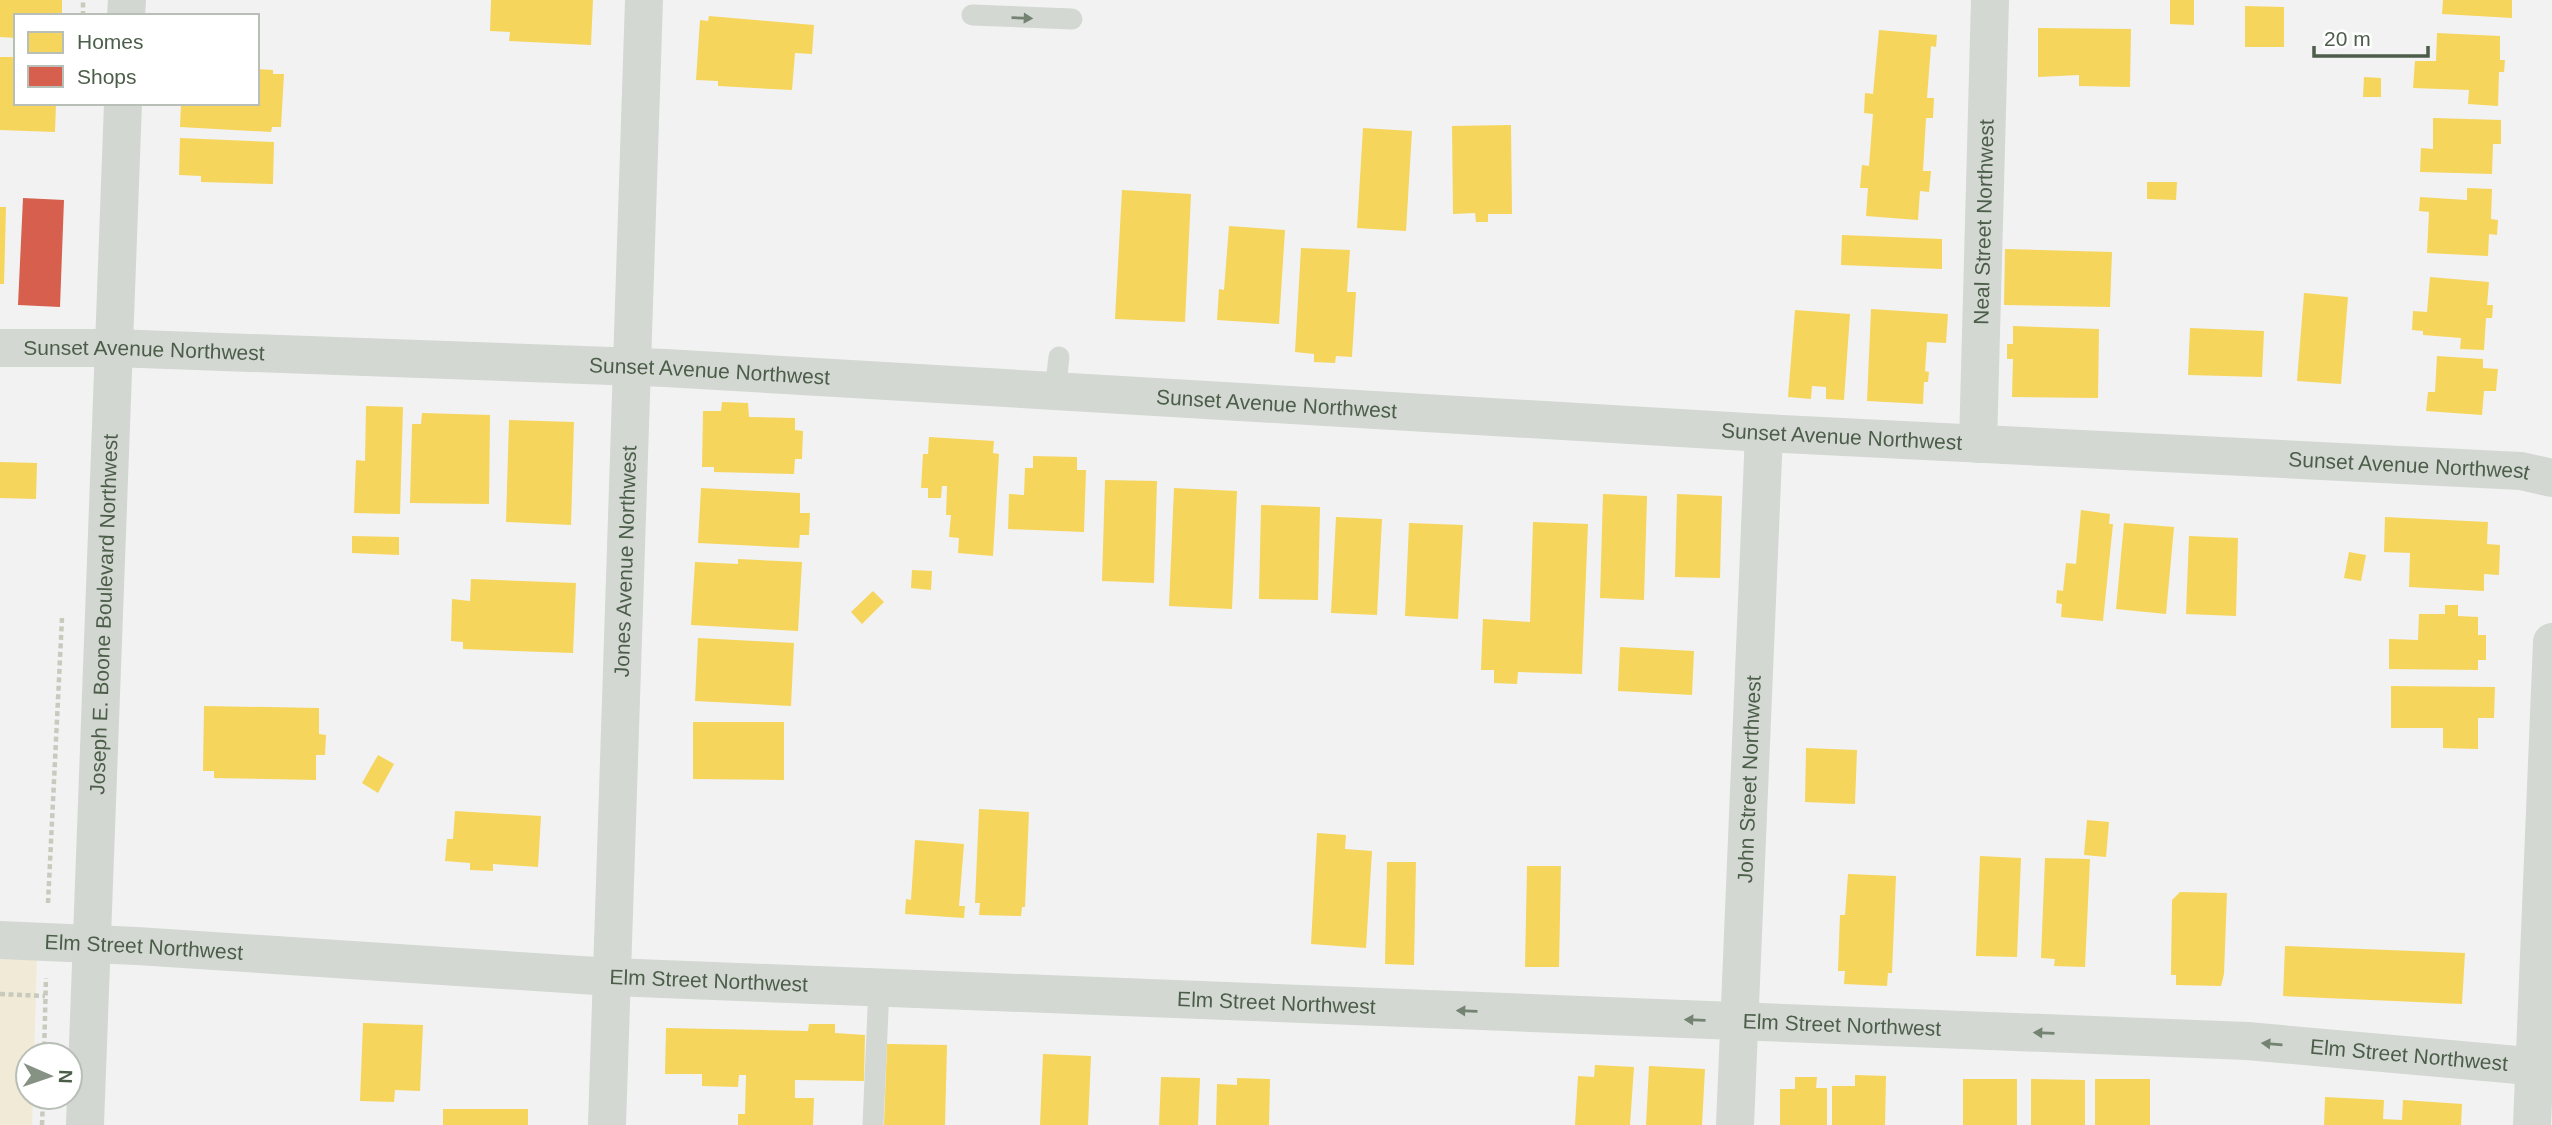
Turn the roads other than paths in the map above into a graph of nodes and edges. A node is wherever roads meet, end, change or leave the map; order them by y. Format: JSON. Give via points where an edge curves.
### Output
{"nodes":[{"id":1,"x":644,"y":0,"type":"edge"},
{"id":2,"x":1990,"y":0,"type":"edge"},
{"id":3,"x":972,"y":15,"type":"dead end"},
{"id":4,"x":1072,"y":19,"type":"dead end"},
{"id":5,"x":123,"y":105,"type":"edge"},
{"id":6,"x":0,"y":348,"type":"edge"},
{"id":7,"x":114,"y":348,"type":"junction"},
{"id":8,"x":632,"y":368,"type":"junction"},
{"id":9,"x":1764,"y":433,"type":"junction"},
{"id":10,"x":1978,"y":444,"type":"junction"},
{"id":11,"x":2552,"y":478,"type":"edge"},
{"id":12,"x":2552,"y":642,"type":"edge"},
{"id":13,"x":0,"y":940,"type":"edge"},
{"id":14,"x":92,"y":944,"type":"junction"},
{"id":15,"x":612,"y":977,"type":"junction"},
{"id":16,"x":878,"y":987,"type":"junction"},
{"id":17,"x":1738,"y":1021,"type":"junction"},
{"id":18,"x":2543,"y":1068,"type":"edge"},
{"id":19,"x":85,"y":1125,"type":"edge"},
{"id":20,"x":607,"y":1125,"type":"edge"},
{"id":21,"x":873,"y":1125,"type":"edge"},
{"id":22,"x":1735,"y":1125,"type":"edge"},
{"id":23,"x":2532,"y":1125,"type":"edge"}],
"edges":[{"from":1,"to":8,"type":"street","name":"Jones Avenue Northwest"},
{"from":2,"to":10,"type":"street","name":"Neal Street Northwest"},
{"from":3,"to":4,"type":"lane","one_way":true},
{"from":5,"to":7,"type":"main road","name":"Joseph E. Boone Boulevard Northwest"},
{"from":6,"to":7,"type":"street","name":"Sunset Avenue Northwest"},
{"from":7,"to":8,"type":"street","name":"Sunset Avenue Northwest"},
{"from":7,"to":14,"type":"main road","name":"Joseph E. Boone Boulevard Northwest"},
{"from":8,"to":9,"type":"street","name":"Sunset Avenue Northwest","via":[[1057,374]]},
{"from":8,"to":15,"type":"street","name":"Jones Avenue Northwest"},
{"from":9,"to":10,"type":"street","name":"Sunset Avenue Northwest"},
{"from":9,"to":17,"type":"street","name":"John Street Northwest"},
{"from":10,"to":11,"type":"street","name":"Sunset Avenue Northwest","via":[[2521,471]]},
{"from":12,"to":18,"type":"street"},
{"from":13,"to":14,"type":"street","name":"Elm Street Northwest"},
{"from":14,"to":15,"type":"street","name":"Elm Street Northwest"},
{"from":14,"to":19,"type":"main road","name":"Joseph E. Boone Boulevard Northwest"},
{"from":15,"to":16,"type":"street","name":"Elm Street Northwest"},
{"from":15,"to":20,"type":"street","name":"Jones Avenue Northwest"},
{"from":17,"to":16,"type":"street","name":"Elm Street Northwest","one_way":true},
{"from":16,"to":21,"type":"lane"},
{"from":18,"to":17,"type":"street","name":"Elm Street Northwest","one_way":true,"via":[[2247,1041]]},
{"from":17,"to":22,"type":"street","name":"John Street Northwest"},
{"from":18,"to":23,"type":"street"}]}
